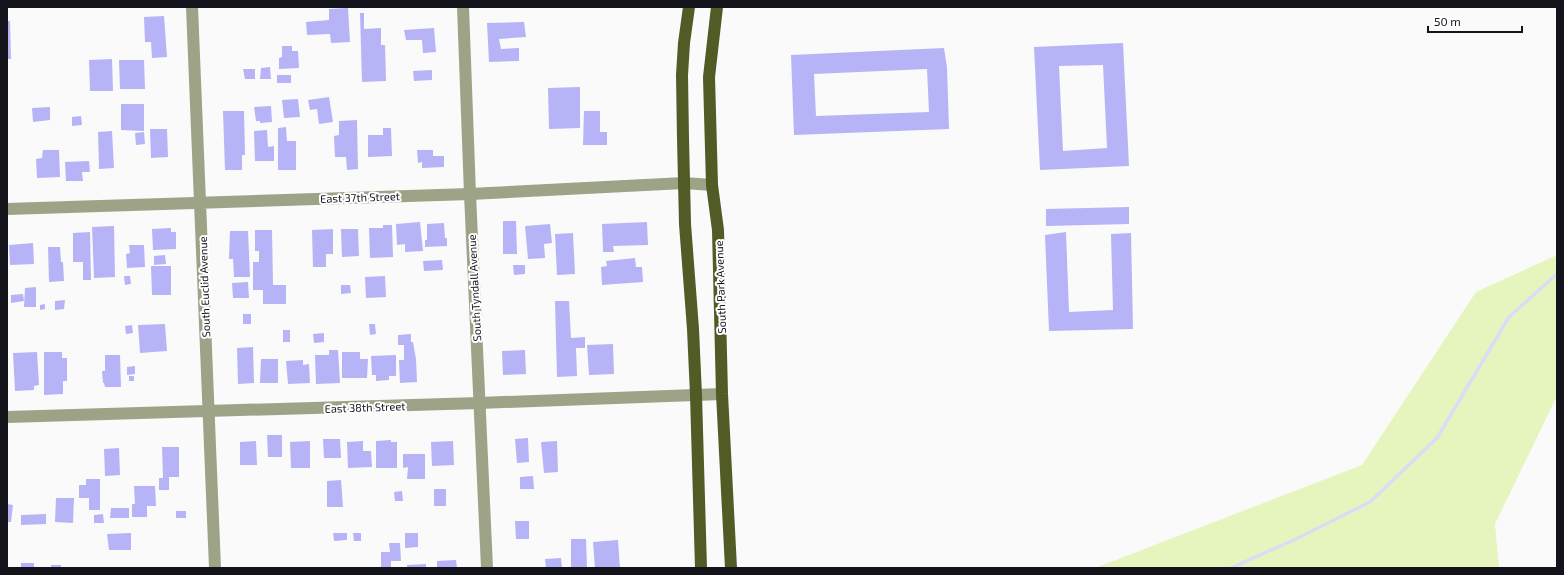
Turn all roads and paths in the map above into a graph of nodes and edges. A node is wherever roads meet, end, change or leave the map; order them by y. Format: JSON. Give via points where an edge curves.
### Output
{"nodes":[{"id":1,"x":192,"y":7,"type":"edge"},
{"id":2,"x":464,"y":7,"type":"edge"},
{"id":3,"x":689,"y":7,"type":"edge"},
{"id":4,"x":717,"y":7,"type":"edge"},
{"id":5,"x":684,"y":183,"type":"junction"},
{"id":6,"x":712,"y":185,"type":"junction"},
{"id":7,"x":470,"y":194,"type":"junction"},
{"id":8,"x":200,"y":203,"type":"junction"},
{"id":9,"x":7,"y":209,"type":"edge"},
{"id":10,"x":722,"y":394,"type":"junction"},
{"id":11,"x":696,"y":395,"type":"junction"},
{"id":12,"x":480,"y":403,"type":"junction"},
{"id":13,"x":209,"y":411,"type":"junction"},
{"id":14,"x":7,"y":417,"type":"edge"},
{"id":15,"x":215,"y":568,"type":"edge"},
{"id":16,"x":487,"y":568,"type":"edge"},
{"id":17,"x":701,"y":568,"type":"edge"},
{"id":18,"x":731,"y":568,"type":"edge"}],
"edges":[{"from":1,"to":8,"type":"street","name":"South Euclid Avenue"},
{"from":2,"to":7,"type":"street","name":"South Tyndall Avenue"},
{"from":3,"to":5,"type":"main road","via":[[682,79]]},
{"from":4,"to":6,"type":"main road","name":"South Park Avenue","via":[[709,77]]},
{"from":5,"to":6,"type":"street","name":"East 37th Street"},
{"from":5,"to":7,"type":"street","name":"East 37th Street"},
{"from":5,"to":11,"type":"main road"},
{"from":6,"to":10,"type":"main road","name":"South Park Avenue","via":[[718,230]]},
{"from":7,"to":8,"type":"street","name":"East 37th Street"},
{"from":7,"to":12,"type":"street","name":"South Tyndall Avenue"},
{"from":8,"to":9,"type":"street","name":"East 37th Street"},
{"from":8,"to":13,"type":"street","name":"South Euclid Avenue"},
{"from":10,"to":11,"type":"street","name":"East 38th Street"},
{"from":10,"to":18,"type":"main road","name":"South Park Avenue"},
{"from":11,"to":12,"type":"street","name":"East 38th Street"},
{"from":11,"to":17,"type":"main road"},
{"from":12,"to":13,"type":"street","name":"East 38th Street"},
{"from":12,"to":16,"type":"street","name":"South Tyndall Avenue"},
{"from":13,"to":14,"type":"street","name":"East 38th Street"},
{"from":13,"to":15,"type":"street","name":"South Euclid Avenue"}]}
